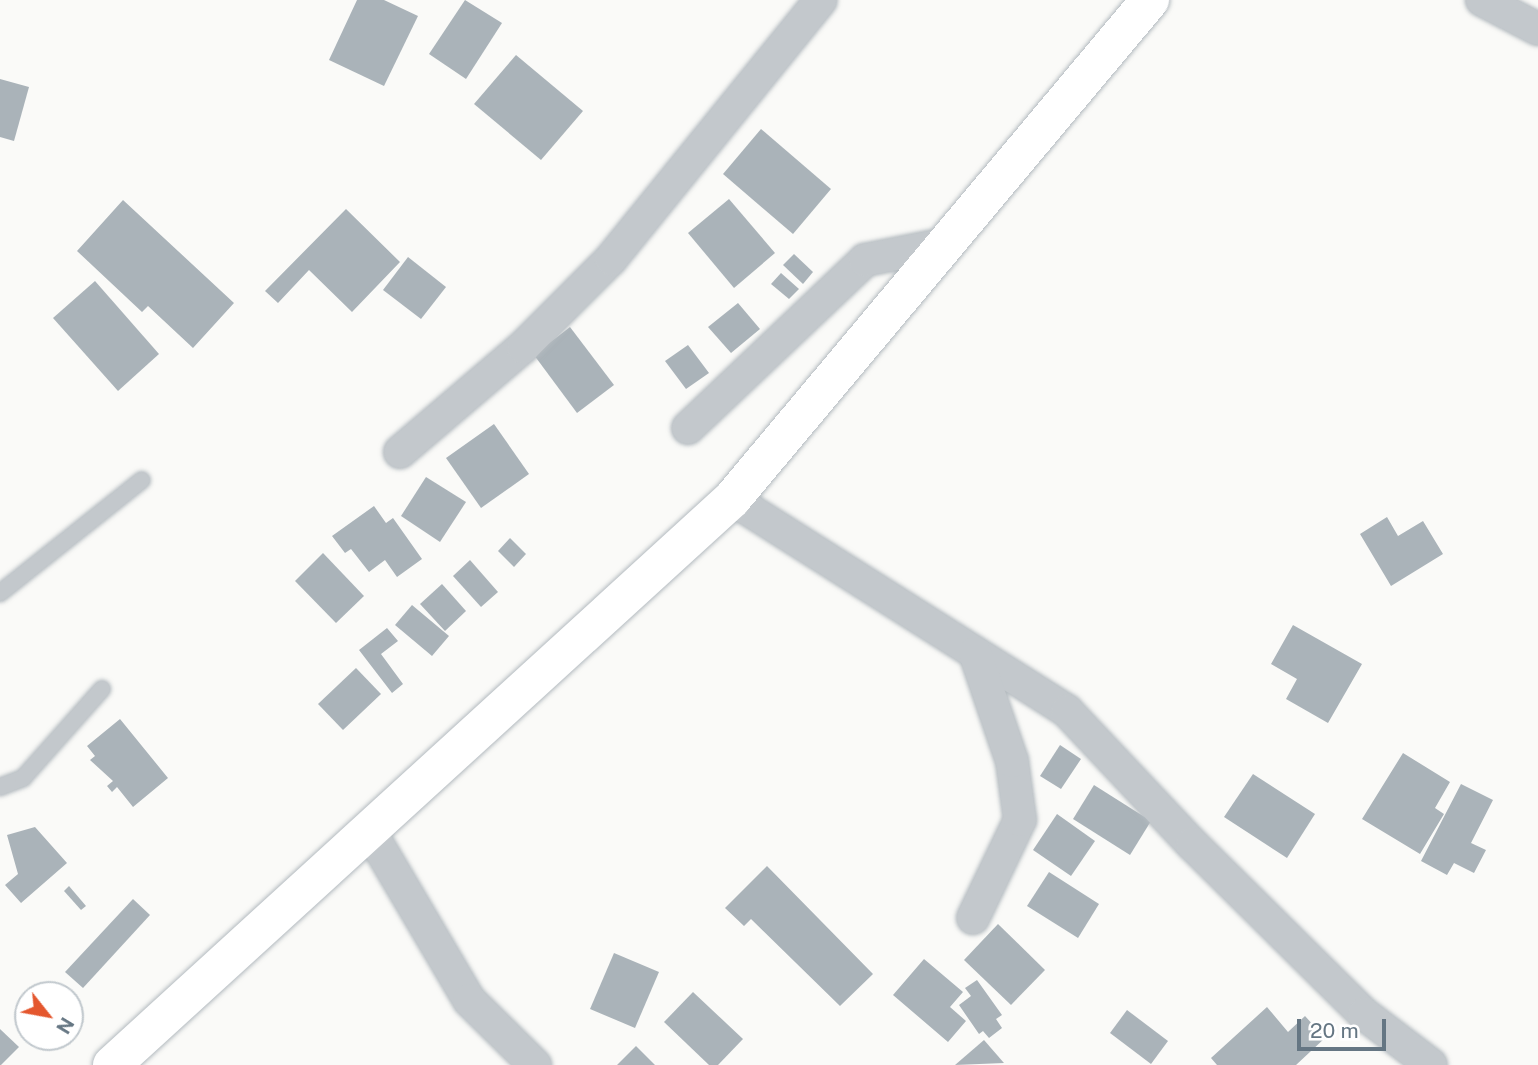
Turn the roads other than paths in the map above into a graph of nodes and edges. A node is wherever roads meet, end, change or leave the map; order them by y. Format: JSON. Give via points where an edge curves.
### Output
{"nodes":[{"id":1,"x":821,"y":0,"type":"edge"},
{"id":2,"x":1150,"y":0,"type":"edge"},
{"id":3,"x":1482,"y":0,"type":"edge"},
{"id":4,"x":1538,"y":29,"type":"edge"},
{"id":5,"x":946,"y":244,"type":"junction"},
{"id":6,"x":688,"y":428,"type":"dead end"},
{"id":7,"x":400,"y":452,"type":"dead end"},
{"id":8,"x":142,"y":480,"type":"dead end"},
{"id":9,"x":732,"y":499,"type":"junction"},
{"id":10,"x":0,"y":593,"type":"edge"},
{"id":11,"x":975,"y":653,"type":"junction"},
{"id":12,"x":102,"y":689,"type":"dead end"},
{"id":13,"x":0,"y":787,"type":"edge"},
{"id":14,"x":369,"y":830,"type":"junction"},
{"id":15,"x":973,"y":918,"type":"dead end"},
{"id":16,"x":112,"y":1065,"type":"edge"},
{"id":17,"x":535,"y":1065,"type":"edge"},
{"id":18,"x":1431,"y":1065,"type":"edge"}],
"edges":[{"from":1,"to":7,"type":"street","via":[[611,259],[523,348]]},
{"from":2,"to":5,"type":"main road"},
{"from":3,"to":4,"type":"street"},
{"from":5,"to":6,"type":"street","via":[[865,260]]},
{"from":5,"to":9,"type":"main road"},
{"from":8,"to":10,"type":"lane"},
{"from":9,"to":11,"type":"street"},
{"from":9,"to":14,"type":"main road"},
{"from":11,"to":15,"type":"street","via":[[1012,761],[1020,820]]},
{"from":11,"to":18,"type":"street","via":[[1067,711],[1192,844],[1364,1014]]},
{"from":12,"to":13,"type":"lane","via":[[23,778]]},
{"from":14,"to":16,"type":"main road"},
{"from":14,"to":17,"type":"street","via":[[469,1000]]}]}
